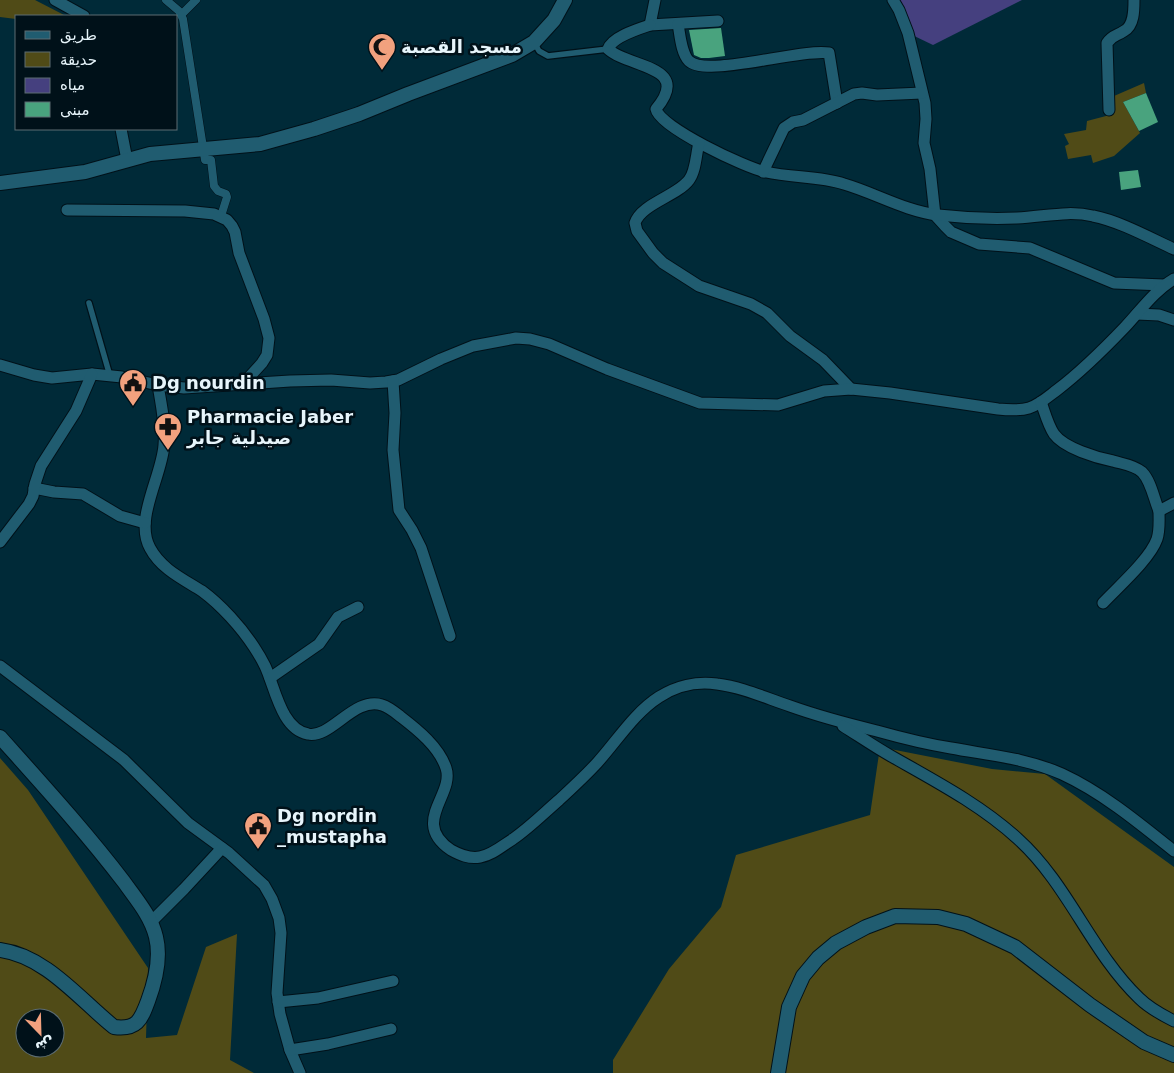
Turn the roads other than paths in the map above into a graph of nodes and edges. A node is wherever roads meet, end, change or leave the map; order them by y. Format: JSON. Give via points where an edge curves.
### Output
{"nodes":[{"id":1,"x":55,"y":0,"type":"edge"},
{"id":2,"x":166,"y":0,"type":"edge"},
{"id":3,"x":188,"y":0,"type":"edge"},
{"id":4,"x":196,"y":0,"type":"edge"},
{"id":5,"x":565,"y":0,"type":"edge"},
{"id":6,"x":655,"y":0,"type":"edge"},
{"id":7,"x":893,"y":0,"type":"edge"},
{"id":8,"x":1134,"y":0,"type":"edge"},
{"id":9,"x":180,"y":12,"type":"junction"},
{"id":10,"x":82,"y":15,"type":"edge"},
{"id":11,"x":718,"y":21,"type":"dead end"},
{"id":12,"x":678,"y":24,"type":"junction"},
{"id":13,"x":650,"y":25,"type":"junction"},
{"id":14,"x":534,"y":42,"type":"junction"},
{"id":15,"x":608,"y":49,"type":"junction"},
{"id":16,"x":922,"y":93,"type":"junction"},
{"id":17,"x":836,"y":103,"type":"junction"},
{"id":18,"x":1109,"y":110,"type":"dead end"},
{"id":19,"x":121,"y":130,"type":"edge"},
{"id":20,"x":699,"y":143,"type":"junction"},
{"id":21,"x":204,"y":150,"type":"junction"},
{"id":22,"x":127,"y":160,"type":"junction"},
{"id":23,"x":763,"y":172,"type":"junction"},
{"id":24,"x":0,"y":183,"type":"edge"},
{"id":25,"x":68,"y":210,"type":"dead end"},
{"id":26,"x":935,"y":215,"type":"junction"},
{"id":27,"x":221,"y":216,"type":"junction"},
{"id":28,"x":1174,"y":248,"type":"edge"},
{"id":29,"x":1169,"y":282,"type":"edge"},
{"id":30,"x":89,"y":303,"type":"dead end"},
{"id":31,"x":1137,"y":314,"type":"junction"},
{"id":32,"x":1174,"y":320,"type":"edge"},
{"id":33,"x":0,"y":365,"type":"edge"},
{"id":34,"x":92,"y":374,"type":"junction"},
{"id":35,"x":110,"y":376,"type":"junction"},
{"id":36,"x":393,"y":381,"type":"junction"},
{"id":37,"x":243,"y":384,"type":"junction"},
{"id":38,"x":158,"y":385,"type":"junction"},
{"id":39,"x":851,"y":389,"type":"junction"},
{"id":40,"x":1041,"y":402,"type":"junction"},
{"id":41,"x":34,"y":488,"type":"junction"},
{"id":42,"x":1174,"y":503,"type":"edge"},
{"id":43,"x":1159,"y":511,"type":"junction"},
{"id":44,"x":145,"y":523,"type":"junction"},
{"id":45,"x":0,"y":542,"type":"edge"},
{"id":46,"x":1103,"y":603,"type":"dead end"},
{"id":47,"x":358,"y":607,"type":"dead end"},
{"id":48,"x":450,"y":636,"type":"dead end"},
{"id":49,"x":0,"y":666,"type":"edge"},
{"id":50,"x":270,"y":678,"type":"junction"},
{"id":51,"x":832,"y":719,"type":"junction"},
{"id":52,"x":0,"y":737,"type":"edge"},
{"id":53,"x":222,"y":848,"type":"junction"},
{"id":54,"x":1174,"y":852,"type":"edge"},
{"id":55,"x":151,"y":922,"type":"junction"},
{"id":56,"x":0,"y":950,"type":"edge"},
{"id":57,"x":394,"y":981,"type":"dead end"},
{"id":58,"x":278,"y":1002,"type":"junction"},
{"id":59,"x":1174,"y":1021,"type":"edge"},
{"id":60,"x":391,"y":1028,"type":"dead end"},
{"id":61,"x":290,"y":1050,"type":"junction"},
{"id":62,"x":1174,"y":1055,"type":"edge"},
{"id":63,"x":296,"y":1069,"type":"edge"},
{"id":64,"x":778,"y":1073,"type":"edge"}],
"edges":[{"from":1,"to":10,"type":"street"},
{"from":2,"to":9,"type":"street"},
{"from":3,"to":9,"type":"street"},
{"from":4,"to":9,"type":"street"},
{"from":5,"to":14,"type":"street","via":[[554,20]]},
{"from":6,"to":13,"type":"street"},
{"from":7,"to":16,"type":"street","via":[[908,32]]},
{"from":8,"to":18,"type":"street","via":[[1130,25],[1111,37],[1108,43]]},
{"from":9,"to":21,"type":"street"},
{"from":11,"to":12,"type":"street"},
{"from":12,"to":13,"type":"street"},
{"from":12,"to":17,"type":"street","via":[[684,51],[694,64],[719,66],[829,53]]},
{"from":13,"to":15,"type":"street","via":[[621,37]]},
{"from":14,"to":15,"type":"lane","via":[[548,56]]},
{"from":14,"to":21,"type":"street","via":[[512,55],[323,126],[260,144]]},
{"from":15,"to":20,"type":"street","via":[[652,68],[664,78],[667,91],[656,112]]},
{"from":16,"to":17,"type":"street","via":[[862,93]]},
{"from":16,"to":26,"type":"street","via":[[926,119],[924,143]]},
{"from":17,"to":23,"type":"street","via":[[784,128]]},
{"from":19,"to":22,"type":"street"},
{"from":20,"to":23,"type":"street"},
{"from":20,"to":39,"type":"street","via":[[688,182],[640,215],[635,223],[637,231],[657,258],[699,286],[751,304],[767,314],[790,336],[824,360]]},
{"from":21,"to":22,"type":"street","via":[[170,151]]},
{"from":21,"to":27,"type":"street","via":[[205,160],[211,160],[214,186],[226,196]]},
{"from":22,"to":24,"type":"street","via":[[84,172]]},
{"from":23,"to":26,"type":"street","via":[[831,180]]},
{"from":25,"to":27,"type":"street","via":[[185,211]]},
{"from":26,"to":28,"type":"street","via":[[999,218],[1069,214],[1093,216]]},
{"from":26,"to":29,"type":"street","via":[[951,232],[978,244],[1030,248],[1114,283]]},
{"from":27,"to":37,"type":"street","via":[[232,226],[269,338],[267,355]]},
{"from":29,"to":31,"type":"street"},
{"from":30,"to":35,"type":"lane"},
{"from":31,"to":32,"type":"street","via":[[1159,315]]},
{"from":31,"to":40,"type":"street","via":[[1088,364]]},
{"from":33,"to":34,"type":"street","via":[[52,378]]},
{"from":34,"to":35,"type":"street"},
{"from":34,"to":41,"type":"street","via":[[76,410],[41,466]]},
{"from":35,"to":38,"type":"street"},
{"from":36,"to":37,"type":"street"},
{"from":36,"to":39,"type":"street","via":[[473,346],[516,338],[549,344],[700,403],[778,405],[824,391]]},
{"from":36,"to":48,"type":"street","via":[[393,450],[399,510],[421,548]]},
{"from":37,"to":38,"type":"street","via":[[184,388]]},
{"from":38,"to":44,"type":"street","via":[[163,456]]},
{"from":39,"to":40,"type":"street","via":[[1007,410],[1029,408]]},
{"from":40,"to":43,"type":"street","via":[[1050,427],[1064,444],[1142,472]]},
{"from":41,"to":44,"type":"street","via":[[83,494],[120,516]]},
{"from":41,"to":45,"type":"street","via":[[29,504]]},
{"from":42,"to":43,"type":"street"},
{"from":43,"to":46,"type":"street","via":[[1159,533],[1155,544],[1139,566]]},
{"from":44,"to":50,"type":"street","via":[[148,547],[155,556],[172,572],[205,593],[226,614],[254,647]]},
{"from":47,"to":50,"type":"street","via":[[338,617],[319,644]]},
{"from":49,"to":53,"type":"street","via":[[124,760],[188,823]]},
{"from":50,"to":51,"type":"street","via":[[276,698],[298,731],[316,735],[356,709],[379,703],[420,733],[436,750],[448,772],[436,808],[434,829],[446,847],[470,858],[491,853],[522,833],[576,785],[646,706],[678,688],[713,683],[728,686]]},
{"from":51,"to":54,"type":"street","via":[[931,744],[1043,766],[1114,804]]},
{"from":51,"to":59,"type":"street","via":[[934,780],[1019,839],[1043,866],[1114,970],[1140,999]]},
{"from":52,"to":55,"type":"street","via":[[74,819]]},
{"from":53,"to":55,"type":"street"},
{"from":53,"to":58,"type":"street","via":[[264,885],[276,911],[281,934]]},
{"from":55,"to":56,"type":"street","via":[[158,948],[150,994],[140,1022],[121,1028],[114,1027],[48,971],[27,958]]},
{"from":57,"to":58,"type":"street","via":[[318,998]]},
{"from":58,"to":61,"type":"street"},
{"from":60,"to":61,"type":"street"},
{"from":61,"to":63,"type":"street"},
{"from":62,"to":64,"type":"street","via":[[1144,1042],[1015,946],[966,924],[938,917],[895,916],[836,943],[803,976],[789,1007]]}]}
